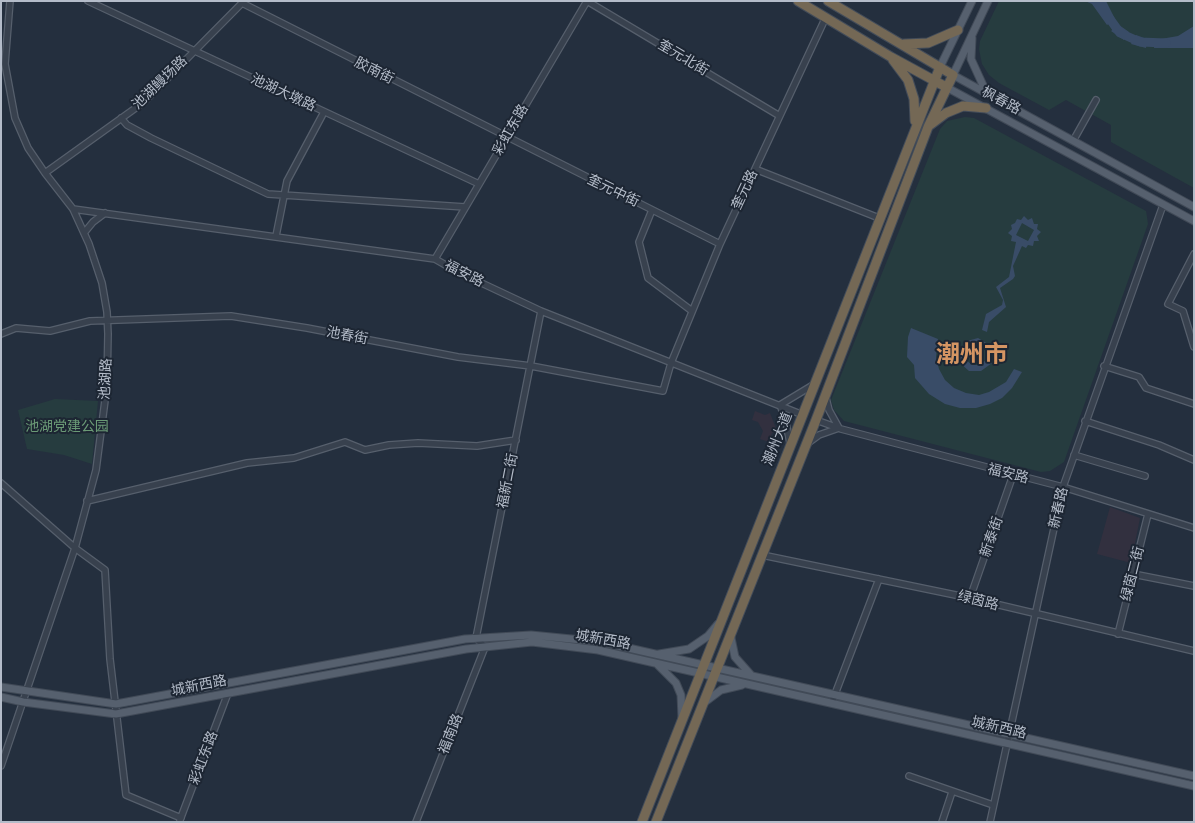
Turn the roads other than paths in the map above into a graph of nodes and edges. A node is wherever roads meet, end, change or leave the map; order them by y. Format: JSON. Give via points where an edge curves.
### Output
{"nodes":[{"id":1,"x":10,"y":1,"type":"edge"},
{"id":2,"x":88,"y":1,"type":"edge"},
{"id":3,"x":587,"y":1,"type":"edge"},
{"id":4,"x":798,"y":1,"type":"edge"},
{"id":5,"x":828,"y":1,"type":"edge"},
{"id":6,"x":972,"y":1,"type":"edge"},
{"id":7,"x":988,"y":1,"type":"edge"},
{"id":8,"x":243,"y":2,"type":"edge"},
{"id":9,"x":825,"y":19,"type":"junction"},
{"id":10,"x":958,"y":30,"type":"junction"},
{"id":11,"x":972,"y":36,"type":"junction"},
{"id":12,"x":901,"y":44,"type":"junction"},
{"id":13,"x":193,"y":51,"type":"junction"},
{"id":14,"x":891,"y":57,"type":"junction"},
{"id":15,"x":940,"y":67,"type":"junction"},
{"id":16,"x":952,"y":75,"type":"junction"},
{"id":17,"x":934,"y":80,"type":"junction"},
{"id":18,"x":8,"y":82,"type":"junction"},
{"id":19,"x":1,"y":86,"type":"edge"},
{"id":20,"x":946,"y":87,"type":"junction"},
{"id":21,"x":987,"y":94,"type":"junction"},
{"id":22,"x":1096,"y":100,"type":"dead end"},
{"id":23,"x":986,"y":108,"type":"junction"},
{"id":24,"x":324,"y":112,"type":"junction"},
{"id":25,"x":778,"y":115,"type":"junction"},
{"id":26,"x":121,"y":118,"type":"junction"},
{"id":27,"x":915,"y":126,"type":"junction"},
{"id":28,"x":928,"y":127,"type":"junction"},
{"id":29,"x":506,"y":138,"type":"junction"},
{"id":30,"x":1074,"y":141,"type":"junction"},
{"id":31,"x":755,"y":169,"type":"junction"},
{"id":32,"x":45,"y":173,"type":"junction"},
{"id":33,"x":479,"y":184,"type":"junction"},
{"id":34,"x":283,"y":196,"type":"junction"},
{"id":35,"x":1163,"y":205,"type":"junction"},
{"id":36,"x":465,"y":207,"type":"junction"},
{"id":37,"x":1194,"y":208,"type":"edge"},
{"id":38,"x":73,"y":209,"type":"junction"},
{"id":39,"x":652,"y":210,"type":"junction"},
{"id":40,"x":105,"y":213,"type":"junction"},
{"id":41,"x":879,"y":218,"type":"junction"},
{"id":42,"x":1194,"y":221,"type":"edge"},
{"id":43,"x":84,"y":233,"type":"junction"},
{"id":44,"x":276,"y":236,"type":"junction"},
{"id":45,"x":720,"y":244,"type":"junction"},
{"id":46,"x":1194,"y":254,"type":"edge"},
{"id":47,"x":435,"y":259,"type":"junction"},
{"id":48,"x":541,"y":311,"type":"junction"},
{"id":49,"x":692,"y":311,"type":"junction"},
{"id":50,"x":108,"y":321,"type":"junction"},
{"id":51,"x":1,"y":334,"type":"edge"},
{"id":52,"x":1194,"y":347,"type":"edge"},
{"id":53,"x":671,"y":363,"type":"junction"},
{"id":54,"x":531,"y":366,"type":"junction"},
{"id":55,"x":1104,"y":366,"type":"junction"},
{"id":56,"x":815,"y":384,"type":"junction"},
{"id":57,"x":826,"y":392,"type":"junction"},
{"id":58,"x":1194,"y":404,"type":"edge"},
{"id":59,"x":780,"y":405,"type":"junction"},
{"id":60,"x":803,"y":414,"type":"junction"},
{"id":61,"x":819,"y":421,"type":"junction"},
{"id":62,"x":1086,"y":421,"type":"junction"},
{"id":63,"x":839,"y":428,"type":"junction"},
{"id":64,"x":516,"y":440,"type":"junction"},
{"id":65,"x":806,"y":444,"type":"junction"},
{"id":66,"x":791,"y":445,"type":"junction"},
{"id":67,"x":1074,"y":454,"type":"junction"},
{"id":68,"x":1194,"y":460,"type":"edge"},
{"id":69,"x":1013,"y":475,"type":"junction"},
{"id":70,"x":1145,"y":476,"type":"dead end"},
{"id":71,"x":1,"y":482,"type":"edge"},
{"id":72,"x":1063,"y":487,"type":"junction"},
{"id":73,"x":88,"y":501,"type":"junction"},
{"id":74,"x":1148,"y":514,"type":"junction"},
{"id":75,"x":1194,"y":528,"type":"edge"},
{"id":76,"x":75,"y":548,"type":"junction"},
{"id":77,"x":762,"y":555,"type":"junction"},
{"id":78,"x":1133,"y":574,"type":"junction"},
{"id":79,"x":879,"y":579,"type":"junction"},
{"id":80,"x":1194,"y":586,"type":"edge"},
{"id":81,"x":970,"y":598,"type":"junction"},
{"id":82,"x":1036,"y":615,"type":"junction"},
{"id":83,"x":720,"y":622,"type":"junction"},
{"id":84,"x":731,"y":633,"type":"junction"},
{"id":85,"x":1118,"y":634,"type":"junction"},
{"id":86,"x":476,"y":638,"type":"junction"},
{"id":87,"x":486,"y":647,"type":"junction"},
{"id":88,"x":1194,"y":651,"type":"edge"},
{"id":89,"x":655,"y":655,"type":"junction"},
{"id":90,"x":655,"y":663,"type":"junction"},
{"id":91,"x":702,"y":670,"type":"junction"},
{"id":92,"x":715,"y":673,"type":"junction"},
{"id":93,"x":753,"y":677,"type":"junction"},
{"id":94,"x":750,"y":684,"type":"junction"},
{"id":95,"x":1,"y":687,"type":"edge"},
{"id":96,"x":27,"y":692,"type":"junction"},
{"id":97,"x":228,"y":693,"type":"junction"},
{"id":98,"x":1,"y":697,"type":"edge"},
{"id":99,"x":834,"y":698,"type":"junction"},
{"id":100,"x":22,"y":702,"type":"junction"},
{"id":101,"x":116,"y":704,"type":"junction"},
{"id":102,"x":702,"y":706,"type":"junction"},
{"id":103,"x":116,"y":714,"type":"junction"},
{"id":104,"x":681,"y":721,"type":"junction"},
{"id":105,"x":1009,"y":733,"type":"junction"},
{"id":106,"x":1006,"y":743,"type":"junction"},
{"id":107,"x":1,"y":766,"type":"edge"},
{"id":108,"x":909,"y":776,"type":"dead end"},
{"id":109,"x":1194,"y":776,"type":"edge"},
{"id":110,"x":1194,"y":786,"type":"edge"},
{"id":111,"x":952,"y":792,"type":"junction"},
{"id":112,"x":993,"y":805,"type":"junction"},
{"id":113,"x":180,"y":820,"type":"edge"},
{"id":114,"x":416,"y":822,"type":"edge"},
{"id":115,"x":642,"y":822,"type":"edge"},
{"id":116,"x":656,"y":822,"type":"edge"},
{"id":117,"x":942,"y":822,"type":"edge"},
{"id":118,"x":990,"y":822,"type":"edge"}],
"edges":[{"from":1,"to":18,"type":"street","name":"池湖路","via":[[5,64]]},
{"from":2,"to":13,"type":"street","name":"池湖大墩路"},
{"from":3,"to":25,"type":"street","name":"奎元北街"},
{"from":3,"to":29,"type":"street","name":"彩虹东路"},
{"from":4,"to":9,"type":"highway","name":"枫春路"},
{"from":5,"to":12,"type":"highway","name":"枫春路"},
{"from":6,"to":10,"type":"main road"},
{"from":7,"to":11,"type":"main road"},
{"from":8,"to":13,"type":"street","name":"池湖鳗场路"},
{"from":8,"to":29,"type":"street","name":"胶南街"},
{"from":9,"to":14,"type":"highway","name":"枫春路"},
{"from":9,"to":25,"type":"street","name":"奎元路"},
{"from":10,"to":12,"type":"highway","via":[[928,43]]},
{"from":10,"to":15,"type":"main road"},
{"from":11,"to":16,"type":"main road"},
{"from":11,"to":21,"type":"main road","via":[[972,59]]},
{"from":12,"to":15,"type":"highway","name":"枫春路"},
{"from":13,"to":24,"type":"street","name":"池湖大墩路"},
{"from":13,"to":26,"type":"street","name":"池湖鳗场路","via":[[144,102]]},
{"from":14,"to":17,"type":"highway","name":"枫春路"},
{"from":14,"to":27,"type":"highway","via":[[908,80],[914,99]]},
{"from":15,"to":16,"type":"highway","name":"枫春路"},
{"from":15,"to":17,"type":"highway","name":"潮州大道"},
{"from":16,"to":20,"type":"highway","name":"潮州大道"},
{"from":16,"to":21,"type":"main road","name":"枫春路"},
{"from":17,"to":20,"type":"highway","name":"枫春路"},
{"from":17,"to":27,"type":"highway","name":"潮州大道"},
{"from":18,"to":19,"type":"street"},
{"from":18,"to":32,"type":"street","name":"池湖路","via":[[21,133]]},
{"from":20,"to":23,"type":"main road","name":"枫春路"},
{"from":20,"to":28,"type":"highway","name":"潮州大道"},
{"from":21,"to":30,"type":"main road","name":"枫春路"},
{"from":22,"to":30,"type":"street"},
{"from":23,"to":28,"type":"highway","via":[[963,106],[946,113]]},
{"from":23,"to":35,"type":"main road","name":"枫春路"},
{"from":24,"to":33,"type":"street","name":"池湖大墩路"},
{"from":24,"to":34,"type":"street","via":[[287,180]]},
{"from":25,"to":31,"type":"street","name":"奎元路"},
{"from":26,"to":32,"type":"street","name":"池湖鳗场路"},
{"from":26,"to":34,"type":"street","via":[[128,125],[187,156],[268,194]]},
{"from":27,"to":41,"type":"highway","name":"潮州大道"},
{"from":28,"to":57,"type":"highway","name":"潮州大道"},
{"from":29,"to":33,"type":"street","name":"彩虹东路"},
{"from":29,"to":39,"type":"street","name":"奎元中街"},
{"from":30,"to":37,"type":"main road","name":"枫春路"},
{"from":31,"to":41,"type":"street"},
{"from":31,"to":45,"type":"street","name":"奎元路"},
{"from":32,"to":38,"type":"street","name":"池湖路"},
{"from":33,"to":36,"type":"street","name":"彩虹东路"},
{"from":34,"to":36,"type":"street"},
{"from":34,"to":44,"type":"street"},
{"from":35,"to":42,"type":"main road","name":"枫春路"},
{"from":35,"to":55,"type":"street","name":"新春路"},
{"from":36,"to":47,"type":"street","name":"彩虹东路"},
{"from":38,"to":40,"type":"street","name":"福安路"},
{"from":38,"to":43,"type":"street","name":"池湖路"},
{"from":39,"to":45,"type":"street","name":"奎元中街"},
{"from":39,"to":49,"type":"street","via":[[639,242],[648,278]]},
{"from":40,"to":43,"type":"street"},
{"from":40,"to":44,"type":"street","name":"福安路"},
{"from":41,"to":56,"type":"highway","name":"潮州大道"},
{"from":43,"to":50,"type":"street","name":"池湖路","via":[[102,283]]},
{"from":44,"to":47,"type":"street","name":"福安路"},
{"from":45,"to":49,"type":"street","name":"奎元路"},
{"from":46,"to":52,"type":"street","via":[[1168,304],[1183,311]]},
{"from":47,"to":48,"type":"street","name":"福安路"},
{"from":48,"to":53,"type":"street","name":"福安路"},
{"from":48,"to":54,"type":"street","name":"福新二街"},
{"from":49,"to":53,"type":"street","name":"奎元路"},
{"from":50,"to":51,"type":"street","name":"池春街","via":[[90,321],[50,331],[16,328]]},
{"from":50,"to":54,"type":"street","name":"池春街","via":[[231,316],[458,357]]},
{"from":50,"to":73,"type":"street","name":"池湖路","via":[[107,385],[96,470]]},
{"from":53,"to":54,"type":"street","name":"池春街","via":[[663,391]]},
{"from":53,"to":59,"type":"street","name":"福安路"},
{"from":54,"to":64,"type":"street","name":"福新二街"},
{"from":55,"to":58,"type":"street","via":[[1139,377],[1146,388]]},
{"from":55,"to":62,"type":"street","name":"新春路"},
{"from":56,"to":59,"type":"street"},
{"from":56,"to":60,"type":"highway","name":"潮州大道"},
{"from":57,"to":61,"type":"highway","name":"潮州大道"},
{"from":57,"to":63,"type":"street","via":[[829,410]]},
{"from":59,"to":60,"type":"street","name":"福安路"},
{"from":59,"to":66,"type":"street"},
{"from":60,"to":66,"type":"highway","name":"潮州大道"},
{"from":61,"to":63,"type":"street","name":"福安路"},
{"from":61,"to":65,"type":"highway","name":"潮州大道"},
{"from":62,"to":67,"type":"street","name":"新春路"},
{"from":62,"to":68,"type":"street"},
{"from":63,"to":65,"type":"street"},
{"from":63,"to":69,"type":"street","name":"福安路"},
{"from":64,"to":73,"type":"street","via":[[477,446],[408,444],[365,450],[345,442],[294,458],[247,463]]},
{"from":64,"to":86,"type":"street","name":"福新二街"},
{"from":65,"to":77,"type":"highway","name":"潮州大道"},
{"from":66,"to":83,"type":"highway","name":"潮州大道"},
{"from":67,"to":70,"type":"street"},
{"from":67,"to":72,"type":"street","name":"新春路"},
{"from":69,"to":72,"type":"street","name":"福安路"},
{"from":69,"to":81,"type":"street","name":"新泰街"},
{"from":71,"to":76,"type":"street"},
{"from":72,"to":74,"type":"street","name":"福安路"},
{"from":72,"to":82,"type":"street","name":"新春路"},
{"from":73,"to":76,"type":"street","name":"池湖路"},
{"from":74,"to":75,"type":"street","name":"福安路"},
{"from":74,"to":78,"type":"street","name":"绿茵二街"},
{"from":76,"to":96,"type":"street","name":"池湖路"},
{"from":76,"to":101,"type":"street","via":[[105,570]]},
{"from":77,"to":79,"type":"street","name":"绿茵路"},
{"from":77,"to":84,"type":"highway","name":"潮州大道"},
{"from":78,"to":80,"type":"street"},
{"from":78,"to":85,"type":"street","name":"绿茵二街"},
{"from":79,"to":81,"type":"street","name":"绿茵路"},
{"from":79,"to":99,"type":"street"},
{"from":81,"to":82,"type":"street","name":"绿茵路"},
{"from":82,"to":85,"type":"street","name":"绿茵路"},
{"from":82,"to":105,"type":"street","name":"新春路"},
{"from":83,"to":89,"type":"main road","via":[[708,636],[689,649]]},
{"from":83,"to":91,"type":"highway","name":"潮州大道"},
{"from":84,"to":92,"type":"highway","name":"潮州大道"},
{"from":84,"to":93,"type":"main road","via":[[735,657]]},
{"from":85,"to":88,"type":"street","name":"绿茵路"},
{"from":86,"to":87,"type":"street"},
{"from":86,"to":89,"type":"main road","name":"城新西路","via":[[531,635],[602,642]]},
{"from":86,"to":101,"type":"main road","name":"城新西路"},
{"from":87,"to":90,"type":"main road","name":"城新西路","via":[[532,642],[598,650]]},
{"from":87,"to":97,"type":"main road","name":"城新西路"},
{"from":87,"to":114,"type":"street","name":"福南路"},
{"from":89,"to":91,"type":"main road","name":"城新西路"},
{"from":90,"to":91,"type":"main road","name":"城新西路"},
{"from":90,"to":104,"type":"main road","via":[[667,672],[681,695]]},
{"from":91,"to":92,"type":"main road","name":"城新西路"},
{"from":91,"to":104,"type":"highway","name":"潮州大道"},
{"from":92,"to":93,"type":"main road","name":"城新西路"},
{"from":92,"to":94,"type":"main road","name":"城新西路"},
{"from":92,"to":102,"type":"highway","name":"潮州大道"},
{"from":93,"to":99,"type":"main road","name":"城新西路"},
{"from":94,"to":99,"type":"main road","name":"城新西路"},
{"from":94,"to":102,"type":"main road","via":[[721,690]]},
{"from":95,"to":96,"type":"main road","name":"城新西路"},
{"from":96,"to":100,"type":"street","name":"池湖路"},
{"from":96,"to":101,"type":"main road","name":"城新西路"},
{"from":97,"to":103,"type":"main road","name":"城新西路"},
{"from":97,"to":113,"type":"street","name":"彩虹东路"},
{"from":98,"to":100,"type":"main road","name":"城新西路"},
{"from":99,"to":105,"type":"main road","name":"城新西路"},
{"from":99,"to":106,"type":"main road","name":"城新西路"},
{"from":100,"to":103,"type":"main road","name":"城新西路"},
{"from":100,"to":107,"type":"street","name":"池湖路"},
{"from":101,"to":103,"type":"street"},
{"from":102,"to":116,"type":"highway","name":"潮州大道"},
{"from":103,"to":113,"type":"street","via":[[126,795]]},
{"from":104,"to":115,"type":"highway","name":"潮州大道"},
{"from":105,"to":106,"type":"street","name":"新春路"},
{"from":105,"to":109,"type":"main road","name":"城新西路"},
{"from":106,"to":110,"type":"main road","name":"城新西路"},
{"from":106,"to":112,"type":"street","name":"新春路"},
{"from":108,"to":111,"type":"street"},
{"from":111,"to":112,"type":"street"},
{"from":111,"to":117,"type":"street"},
{"from":112,"to":118,"type":"street","name":"新春路"}]}
